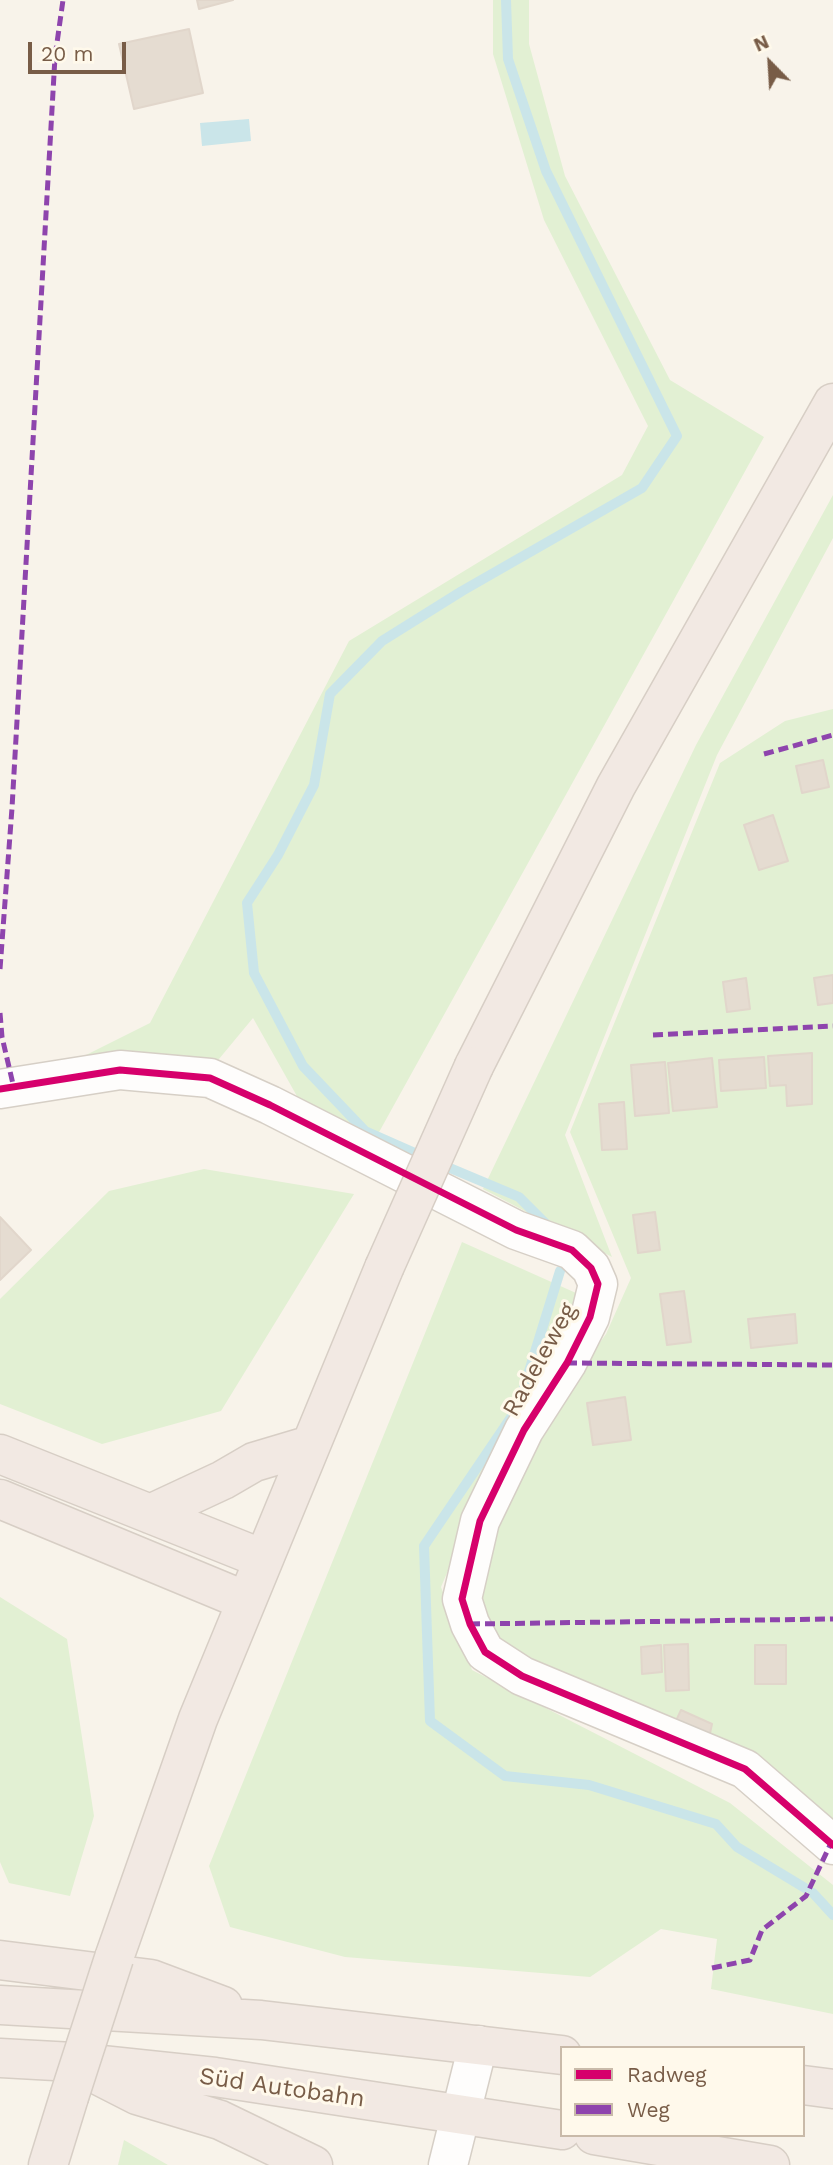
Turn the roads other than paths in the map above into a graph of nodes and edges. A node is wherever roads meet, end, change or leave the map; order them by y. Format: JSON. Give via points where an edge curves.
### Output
{"nodes":[{"id":1,"x":833,"y":403,"type":"edge"},
{"id":2,"x":0,"y":1088,"type":"edge"},
{"id":3,"x":311,"y":1444,"type":"junction"},
{"id":4,"x":0,"y":1454,"type":"edge"},
{"id":5,"x":0,"y":1499,"type":"edge"},
{"id":6,"x":150,"y":1514,"type":"junction"},
{"id":7,"x":264,"y":1559,"type":"junction"},
{"id":8,"x":246,"y":1601,"type":"junction"},
{"id":9,"x":833,"y":1844,"type":"edge"},
{"id":10,"x":0,"y":1960,"type":"edge"},
{"id":11,"x":0,"y":2005,"type":"edge"},
{"id":12,"x":261,"y":2020,"type":"junction"},
{"id":13,"x":478,"y":2045,"type":"junction"},
{"id":14,"x":560,"y":2055,"type":"edge"},
{"id":15,"x":0,"y":2058,"type":"edge"},
{"id":16,"x":73,"y":2062,"type":"junction"},
{"id":17,"x":805,"y":2085,"type":"edge"},
{"id":18,"x":833,"y":2089,"type":"edge"},
{"id":19,"x":462,"y":2115,"type":"junction"},
{"id":20,"x":560,"y":2130,"type":"edge"},
{"id":21,"x":606,"y":2137,"type":"edge"},
{"id":22,"x":48,"y":2165,"type":"edge"},
{"id":23,"x":313,"y":2165,"type":"edge"},
{"id":24,"x":448,"y":2165,"type":"edge"},
{"id":25,"x":770,"y":2165,"type":"edge"}],
"edges":[{"from":1,"to":3,"type":"highway","bridge":true,"via":[[616,786],[474,1066]]},
{"from":2,"to":9,"type":"street","name":"Radeleweg","via":[[120,1070],[210,1078],[516,1230],[572,1250],[591,1268],[598,1284],[590,1317],[524,1430],[480,1521],[461,1599],[470,1624],[485,1652],[522,1676],[745,1769]]},
{"from":3,"to":6,"type":"highway","via":[[254,1462]]},
{"from":3,"to":7,"type":"highway"},
{"from":4,"to":6,"type":"highway"},
{"from":5,"to":8,"type":"highway"},
{"from":6,"to":7,"type":"highway"},
{"from":7,"to":8,"type":"highway"},
{"from":8,"to":22,"type":"highway","bridge":true,"via":[[154,1840]]},
{"from":10,"to":12,"type":"highway","via":[[151,1979]]},
{"from":11,"to":12,"type":"highway"},
{"from":12,"to":13,"type":"highway"},
{"from":13,"to":14,"type":"highway"},
{"from":13,"to":19,"type":"street"},
{"from":15,"to":16,"type":"highway","name":"Süd Autobahn"},
{"from":16,"to":19,"type":"highway","name":"Süd Autobahn","via":[[215,2077]]},
{"from":16,"to":23,"type":"highway","via":[[137,2095],[220,2120]]},
{"from":17,"to":18,"type":"highway"},
{"from":19,"to":20,"type":"highway","name":"Süd Autobahn"},
{"from":19,"to":24,"type":"street"},
{"from":21,"to":25,"type":"highway"}]}
